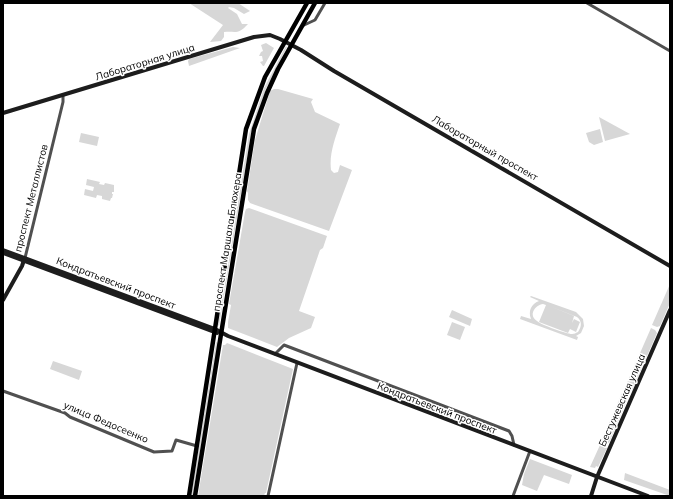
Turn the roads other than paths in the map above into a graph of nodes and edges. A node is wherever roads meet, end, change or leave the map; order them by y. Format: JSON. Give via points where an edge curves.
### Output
{"nodes":[{"id":1,"x":307,"y":3,"type":"edge"},
{"id":2,"x":315,"y":3,"type":"edge"},
{"id":3,"x":325,"y":3,"type":"edge"},
{"id":4,"x":587,"y":3,"type":"edge"},
{"id":5,"x":302,"y":26,"type":"junction"},
{"id":6,"x":285,"y":42,"type":"junction"},
{"id":7,"x":292,"y":45,"type":"junction"},
{"id":8,"x":670,"y":51,"type":"edge"},
{"id":9,"x":63,"y":95,"type":"junction"},
{"id":10,"x":3,"y":113,"type":"edge"},
{"id":11,"x":3,"y":250,"type":"edge"},
{"id":12,"x":3,"y":253,"type":"edge"},
{"id":13,"x":24,"y":260,"type":"junction"},
{"id":14,"x":670,"y":266,"type":"edge"},
{"id":15,"x":3,"y":300,"type":"edge"},
{"id":16,"x":670,"y":310,"type":"edge"},
{"id":17,"x":215,"y":331,"type":"junction"},
{"id":18,"x":222,"y":334,"type":"junction"},
{"id":19,"x":275,"y":354,"type":"junction"},
{"id":20,"x":297,"y":363,"type":"junction"},
{"id":21,"x":3,"y":391,"type":"edge"},
{"id":22,"x":514,"y":445,"type":"junction"},
{"id":23,"x":197,"y":446,"type":"junction"},
{"id":24,"x":530,"y":451,"type":"junction"},
{"id":25,"x":597,"y":477,"type":"junction"},
{"id":26,"x":189,"y":496,"type":"edge"},
{"id":27,"x":196,"y":496,"type":"edge"},
{"id":28,"x":268,"y":496,"type":"edge"},
{"id":29,"x":512,"y":496,"type":"edge"},
{"id":30,"x":591,"y":496,"type":"edge"},
{"id":31,"x":648,"y":496,"type":"edge"}],
"edges":[{"from":1,"to":6,"type":"main road","name":"проспект Маршала Блюхера"},
{"from":2,"to":5,"type":"main road","name":"проспект Маршала Блюхера"},
{"from":3,"to":5,"type":"street","via":[[314,20]]},
{"from":4,"to":8,"type":"street"},
{"from":5,"to":7,"type":"main road","name":"проспект Маршала Блюхера"},
{"from":6,"to":7,"type":"street","name":"Лабораторная улица"},
{"from":6,"to":9,"type":"street","name":"Лабораторная улица","via":[[270,35],[259,36]]},
{"from":6,"to":17,"type":"main road","name":"проспект Маршала Блюхера","via":[[266,77],[246,129]]},
{"from":7,"to":14,"type":"street","name":"Лабораторный проспект"},
{"from":7,"to":18,"type":"main road","name":"проспект Маршала Блюхера","via":[[267,93],[254,129]]},
{"from":9,"to":10,"type":"street","name":"Лабораторная улица"},
{"from":9,"to":13,"type":"street","name":"проспект Металлистов"},
{"from":11,"to":13,"type":"street","name":"Кондратьевский проспект"},
{"from":12,"to":13,"type":"street","name":"Кондратьевский проспект"},
{"from":13,"to":15,"type":"street","name":"проспект Металлистов"},
{"from":13,"to":17,"type":"street","name":"Кондратьевский проспект"},
{"from":16,"to":25,"type":"street","name":"Бестужевская улица"},
{"from":17,"to":18,"type":"street","name":"Кондратьевский проспект"},
{"from":17,"to":23,"type":"main road","name":"проспект Маршала Блюхера"},
{"from":18,"to":19,"type":"street","name":"Кондратьевский проспект"},
{"from":18,"to":27,"type":"main road","name":"проспект Маршала Блюхера"},
{"from":19,"to":20,"type":"street","name":"Кондратьевский проспект"},
{"from":19,"to":22,"type":"street","via":[[284,345],[509,431]]},
{"from":20,"to":22,"type":"street","name":"Кондратьевский проспект"},
{"from":20,"to":28,"type":"street"},
{"from":21,"to":23,"type":"street","name":"улица Федосеенко","via":[[65,413],[154,452],[172,451],[176,440]]},
{"from":22,"to":24,"type":"street","name":"Кондратьевский проспект"},
{"from":23,"to":26,"type":"main road","name":"проспект Маршала Блюхера"},
{"from":24,"to":25,"type":"street","name":"Кондратьевский проспект"},
{"from":24,"to":29,"type":"street"},
{"from":25,"to":30,"type":"street","name":"Бестужевская улица"},
{"from":25,"to":31,"type":"street","name":"Кондратьевский проспект"}]}
